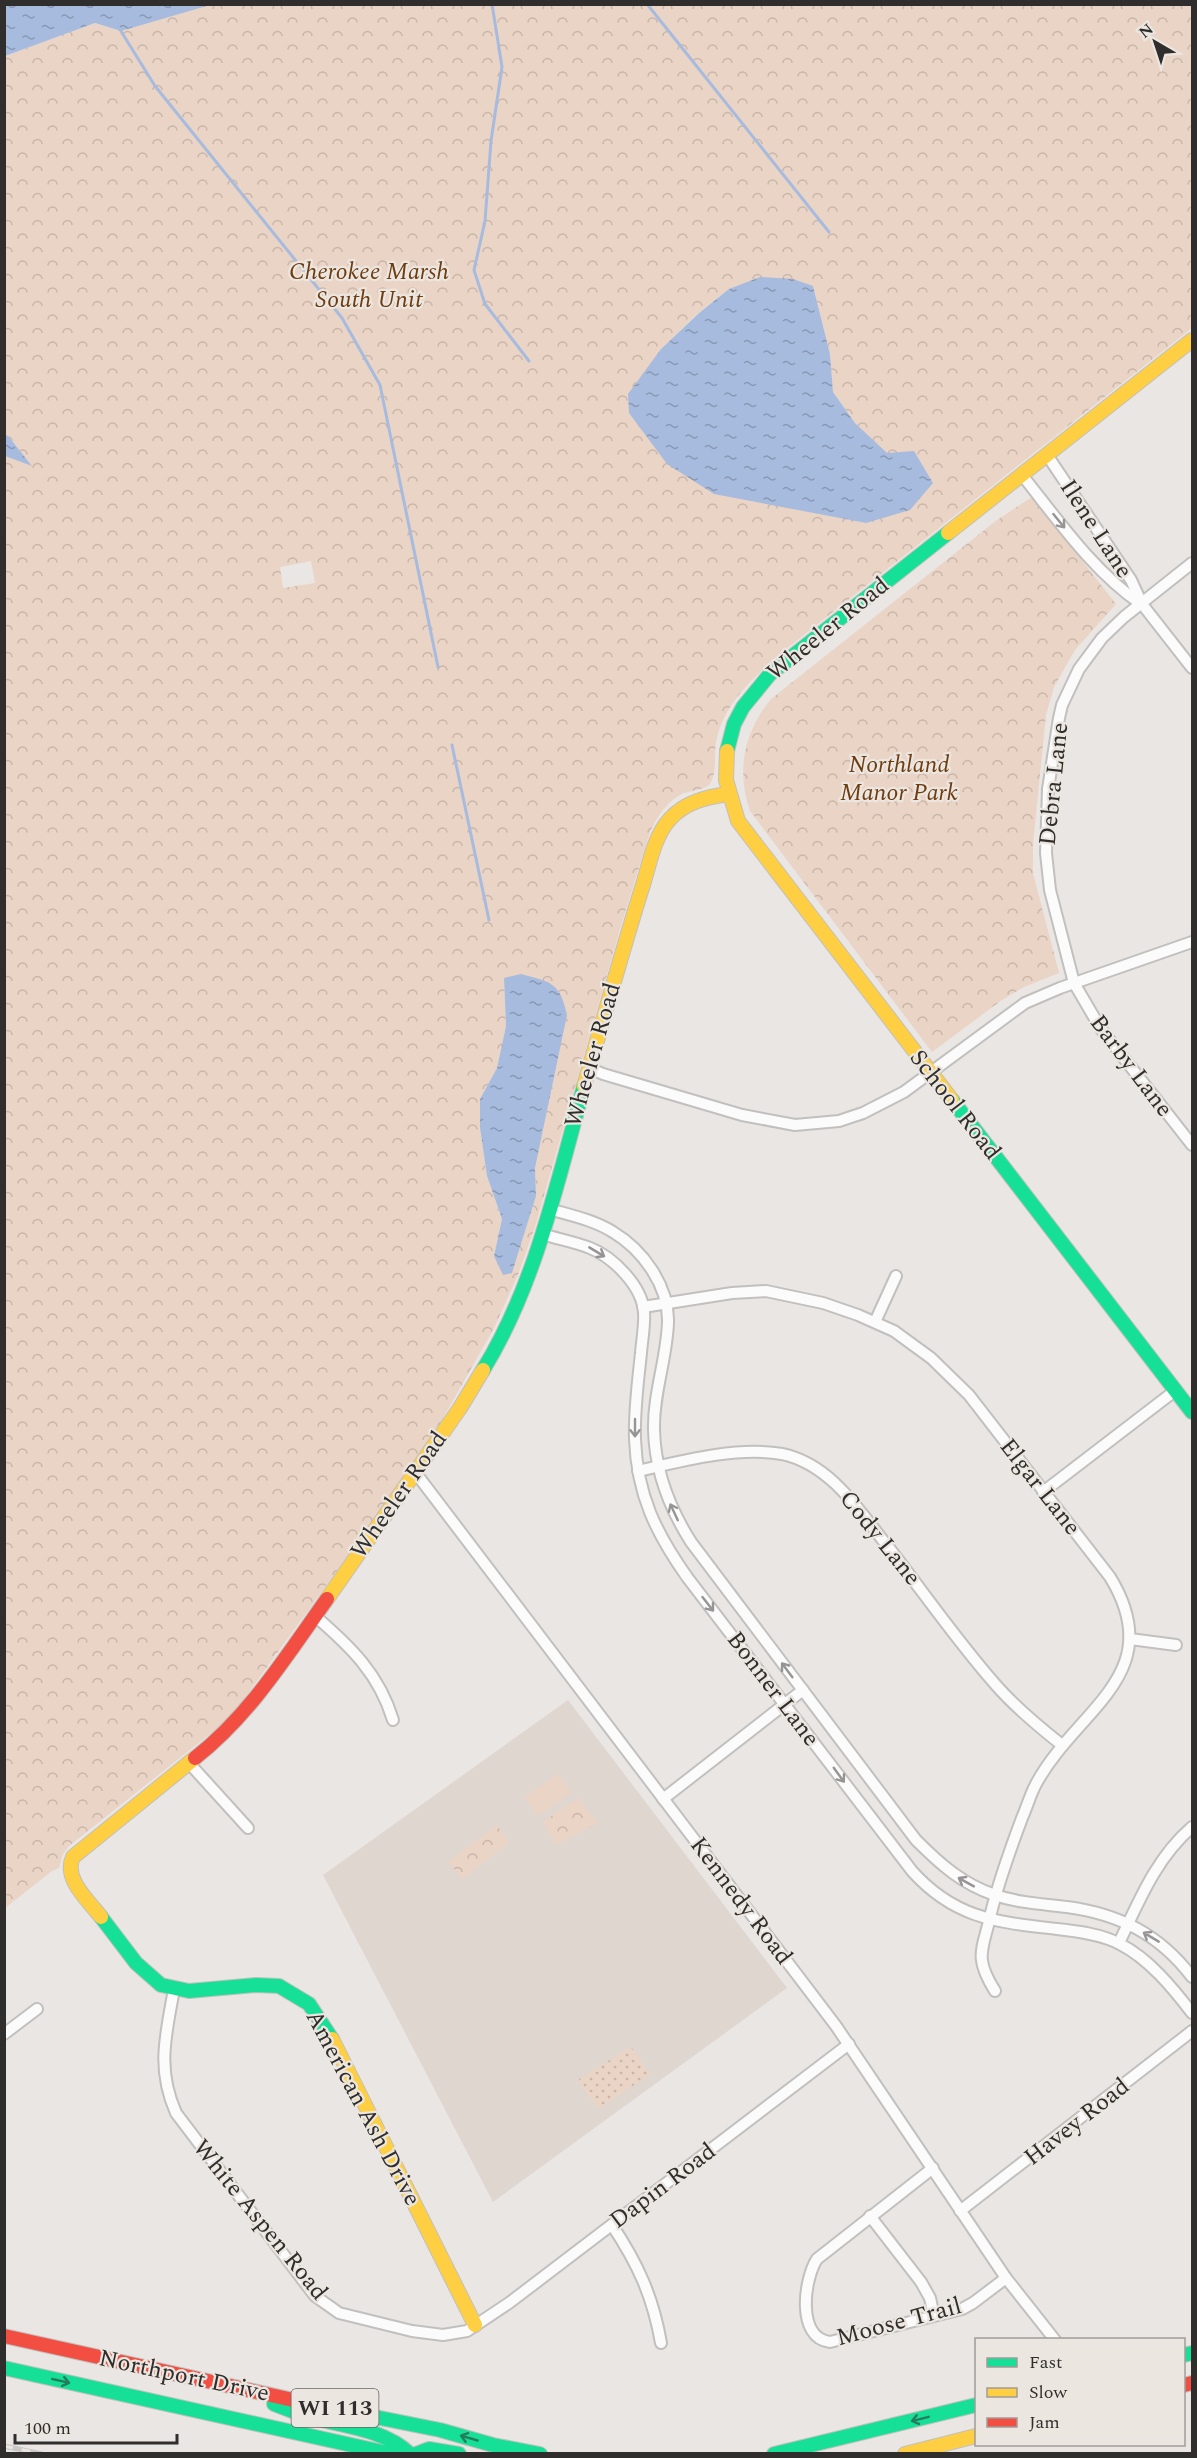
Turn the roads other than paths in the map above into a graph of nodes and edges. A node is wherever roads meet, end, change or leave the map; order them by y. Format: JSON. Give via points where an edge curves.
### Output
{"nodes":[{"id":1,"x":1192,"y":340,"type":"edge"},
{"id":2,"x":1047,"y":455,"type":"junction"},
{"id":3,"x":1022,"y":475,"type":"junction"},
{"id":4,"x":1192,"y":563,"type":"edge"},
{"id":5,"x":1142,"y":604,"type":"junction"},
{"id":6,"x":1192,"y":668,"type":"edge"},
{"id":7,"x":728,"y":794,"type":"junction"},
{"id":8,"x":1192,"y":942,"type":"edge"},
{"id":9,"x":1074,"y":984,"type":"junction"},
{"id":10,"x":589,"y":1068,"type":"junction"},
{"id":11,"x":930,"y":1072,"type":"junction"},
{"id":12,"x":1192,"y":1145,"type":"edge"},
{"id":13,"x":549,"y":1209,"type":"junction"},
{"id":14,"x":542,"y":1234,"type":"junction"},
{"id":15,"x":896,"y":1276,"type":"dead end"},
{"id":16,"x":666,"y":1303,"type":"junction"},
{"id":17,"x":643,"y":1307,"type":"junction"},
{"id":18,"x":875,"y":1322,"type":"junction"},
{"id":19,"x":1176,"y":1390,"type":"junction"},
{"id":20,"x":1192,"y":1412,"type":"edge"},
{"id":21,"x":660,"y":1466,"type":"junction"},
{"id":22,"x":638,"y":1471,"type":"junction"},
{"id":23,"x":415,"y":1472,"type":"junction"},
{"id":24,"x":1043,"y":1492,"type":"junction"},
{"id":25,"x":315,"y":1616,"type":"junction"},
{"id":26,"x":1130,"y":1639,"type":"junction"},
{"id":27,"x":1176,"y":1645,"type":"dead end"},
{"id":28,"x":803,"y":1690,"type":"junction"},
{"id":29,"x":786,"y":1704,"type":"junction"},
{"id":30,"x":393,"y":1720,"type":"dead end"},
{"id":31,"x":1062,"y":1745,"type":"junction"},
{"id":32,"x":189,"y":1763,"type":"junction"},
{"id":33,"x":663,"y":1799,"type":"junction"},
{"id":34,"x":1192,"y":1827,"type":"edge"},
{"id":35,"x":248,"y":1828,"type":"dead end"},
{"id":36,"x":69,"y":1865,"type":"joint"},
{"id":37,"x":995,"y":1895,"type":"junction"},
{"id":38,"x":990,"y":1920,"type":"junction"},
{"id":39,"x":1128,"y":1924,"type":"junction"},
{"id":40,"x":1119,"y":1943,"type":"junction"},
{"id":41,"x":1192,"y":1977,"type":"edge"},
{"id":42,"x":174,"y":1989,"type":"junction"},
{"id":43,"x":995,"y":1991,"type":"dead end"},
{"id":44,"x":37,"y":2009,"type":"dead end"},
{"id":45,"x":1192,"y":2013,"type":"edge"},
{"id":46,"x":1192,"y":2031,"type":"edge"},
{"id":47,"x":4,"y":2034,"type":"edge"},
{"id":48,"x":849,"y":2044,"type":"junction"},
{"id":49,"x":933,"y":2168,"type":"junction"},
{"id":50,"x":960,"y":2211,"type":"junction"},
{"id":51,"x":870,"y":2216,"type":"junction"},
{"id":52,"x":612,"y":2225,"type":"junction"},
{"id":53,"x":1006,"y":2278,"type":"junction"},
{"id":54,"x":934,"y":2316,"type":"junction"},
{"id":55,"x":475,"y":2325,"type":"junction"},
{"id":56,"x":4,"y":2336,"type":"edge"},
{"id":57,"x":1053,"y":2338,"type":"edge"},
{"id":58,"x":661,"y":2343,"type":"dead end"},
{"id":59,"x":4,"y":2368,"type":"edge"},
{"id":60,"x":230,"y":2387,"type":"junction"},
{"id":61,"x":975,"y":2405,"type":"edge"},
{"id":62,"x":975,"y":2436,"type":"edge"},
{"id":63,"x":392,"y":2454,"type":"edge"},
{"id":64,"x":410,"y":2454,"type":"edge"},
{"id":65,"x":416,"y":2454,"type":"edge"},
{"id":66,"x":459,"y":2454,"type":"edge"},
{"id":67,"x":540,"y":2454,"type":"edge"},
{"id":68,"x":774,"y":2454,"type":"edge"},
{"id":69,"x":905,"y":2454,"type":"edge"}],
"edges":[{"from":1,"to":2,"type":"street","name":"Wheeler Road"},
{"from":2,"to":3,"type":"street","name":"Wheeler Road"},
{"from":2,"to":5,"type":"street","name":"Ilene Lane","via":[[1131,580]]},
{"from":3,"to":5,"type":"street","name":"Ilene Lane","one_way":true,"via":[[1094,562]]},
{"from":3,"to":7,"type":"street","name":"Wheeler Road","via":[[752,692],[730,732],[724,774]]},
{"from":4,"to":5,"type":"street","name":"Debra Lane"},
{"from":5,"to":6,"type":"street","name":"Ilene Lane"},
{"from":5,"to":9,"type":"street","name":"Debra Lane","via":[[1086,657],[1059,718],[1048,789],[1046,853],[1050,890]]},
{"from":7,"to":10,"type":"street","name":"Wheeler Road","via":[[684,806],[664,824]]},
{"from":7,"to":11,"type":"street","name":"School Road","via":[[738,821]]},
{"from":8,"to":9,"type":"street"},
{"from":9,"to":11,"type":"street","via":[[1025,1003]]},
{"from":9,"to":12,"type":"street","name":"Barby Lane","via":[[1101,1029]]},
{"from":10,"to":11,"type":"street","via":[[742,1115],[795,1125],[823,1124],[863,1113],[904,1092]]},
{"from":10,"to":13,"type":"street","name":"Wheeler Road"},
{"from":11,"to":19,"type":"street","name":"School Road"},
{"from":13,"to":14,"type":"street","name":"Wheeler Road"},
{"from":13,"to":16,"type":"street","name":"Bonner Lane","via":[[590,1221],[630,1243],[657,1277]]},
{"from":14,"to":17,"type":"street","one_way":true,"via":[[601,1254],[627,1277]]},
{"from":14,"to":23,"type":"street","name":"Wheeler Road","via":[[496,1349]]},
{"from":15,"to":18,"type":"street"},
{"from":16,"to":17,"type":"street","name":"Elgar Lane"},
{"from":16,"to":18,"type":"street","name":"Elgar Lane","via":[[766,1291],[823,1303]]},
{"from":16,"to":21,"type":"street","name":"Bonner Lane","via":[[668,1322],[654,1431]]},
{"from":17,"to":22,"type":"street","name":"Bonner Lane","one_way":true,"via":[[635,1407]]},
{"from":18,"to":24,"type":"street","name":"Elgar Lane","via":[[894,1331],[954,1380]]},
{"from":19,"to":20,"type":"street","name":"School Road"},
{"from":19,"to":24,"type":"street"},
{"from":21,"to":22,"type":"street","name":"Cody Lane"},
{"from":28,"to":21,"type":"street","name":"Bonner Lane","one_way":true,"via":[[691,1542],[666,1495]]},
{"from":21,"to":31,"type":"street","name":"Cody Lane","via":[[764,1452],[796,1458],[828,1478],[856,1505],[996,1685]]},
{"from":22,"to":29,"type":"street","name":"Bonner Lane","one_way":true,"via":[[643,1495],[664,1544]]},
{"from":23,"to":25,"type":"street","name":"Wheeler Road"},
{"from":23,"to":33,"type":"street","name":"Kennedy Road"},
{"from":24,"to":26,"type":"street","name":"Elgar Lane","via":[[1123,1598]]},
{"from":25,"to":30,"type":"street","via":[[342,1639],[376,1681]]},
{"from":25,"to":32,"type":"street","name":"Wheeler Road","via":[[246,1710]]},
{"from":26,"to":27,"type":"street"},
{"from":26,"to":31,"type":"street","name":"Elgar Lane","via":[[1113,1687]]},
{"from":28,"to":29,"type":"street"},
{"from":37,"to":28,"type":"street","name":"Bonner Lane","one_way":true,"via":[[953,1875],[916,1840]]},
{"from":29,"to":33,"type":"street"},
{"from":29,"to":38,"type":"street","name":"Bonner Lane","one_way":true,"via":[[925,1886],[961,1909]]},
{"from":31,"to":37,"type":"street","name":"Elgar Lane","via":[[1036,1784]]},
{"from":32,"to":35,"type":"street"},
{"from":32,"to":36,"type":"street","name":"Wheeler Road","via":[[75,1853]]},
{"from":33,"to":48,"type":"street","name":"Kennedy Road"},
{"from":34,"to":39,"type":"street","via":[[1155,1869]]},
{"from":36,"to":42,"type":"street","name":"American Ash Drive","via":[[73,1881],[136,1964],[161,1985]]},
{"from":37,"to":38,"type":"street","name":"Elgar Lane"},
{"from":37,"to":39,"type":"street","name":"Bonner Lane","via":[[1102,1913]]},
{"from":38,"to":40,"type":"street","name":"Bonner Lane","via":[[1077,1931]]},
{"from":38,"to":43,"type":"street","name":"Elgar Lane","via":[[982,1967]]},
{"from":39,"to":40,"type":"street"},
{"from":41,"to":39,"type":"street","name":"Bonner Lane","one_way":true,"via":[[1168,1949]]},
{"from":40,"to":45,"type":"street","name":"Bonner Lane","via":[[1170,1984]]},
{"from":42,"to":55,"type":"street","name":"American Ash Drive","via":[[279,1986],[309,2004],[329,2034]]},
{"from":42,"to":55,"type":"street","name":"White Aspen Road","via":[[163,2072],[176,2113],[315,2296],[339,2313],[411,2331],[451,2334]]},
{"from":44,"to":47,"type":"street"},
{"from":46,"to":50,"type":"street","name":"Havey Road"},
{"from":48,"to":49,"type":"street","name":"Kennedy Road"},
{"from":48,"to":52,"type":"street","name":"Dapin Road"},
{"from":49,"to":50,"type":"street","name":"Kennedy Road"},
{"from":49,"to":51,"type":"street"},
{"from":50,"to":53,"type":"street","name":"Kennedy Road"},
{"from":51,"to":54,"type":"street","via":[[921,2282]]},
{"from":51,"to":54,"type":"street","name":"Moose Trail","via":[[826,2250],[810,2270],[808,2322],[820,2339],[830,2342]]},
{"from":52,"to":55,"type":"street","name":"Dapin Road"},
{"from":52,"to":58,"type":"street","via":[[640,2273],[655,2309]]},
{"from":53,"to":54,"type":"street","name":"Moose Trail","via":[[973,2303]]},
{"from":53,"to":57,"type":"street","name":"Kennedy Road"},
{"from":56,"to":60,"type":"street","name":"Northport Drive","number":"WI 113"},
{"from":59,"to":63,"type":"street","name":"Northport Drive","number":"WI 113","one_way":true},
{"from":60,"to":64,"type":"street","via":[[306,2416],[375,2435]]},
{"from":67,"to":60,"type":"street","name":"Northport Drive","number":"WI 113","one_way":true},
{"from":61,"to":68,"type":"street","one_way":true},
{"from":62,"to":69,"type":"street"},
{"from":65,"to":66,"type":"street","via":[[434,2449]]}]}
